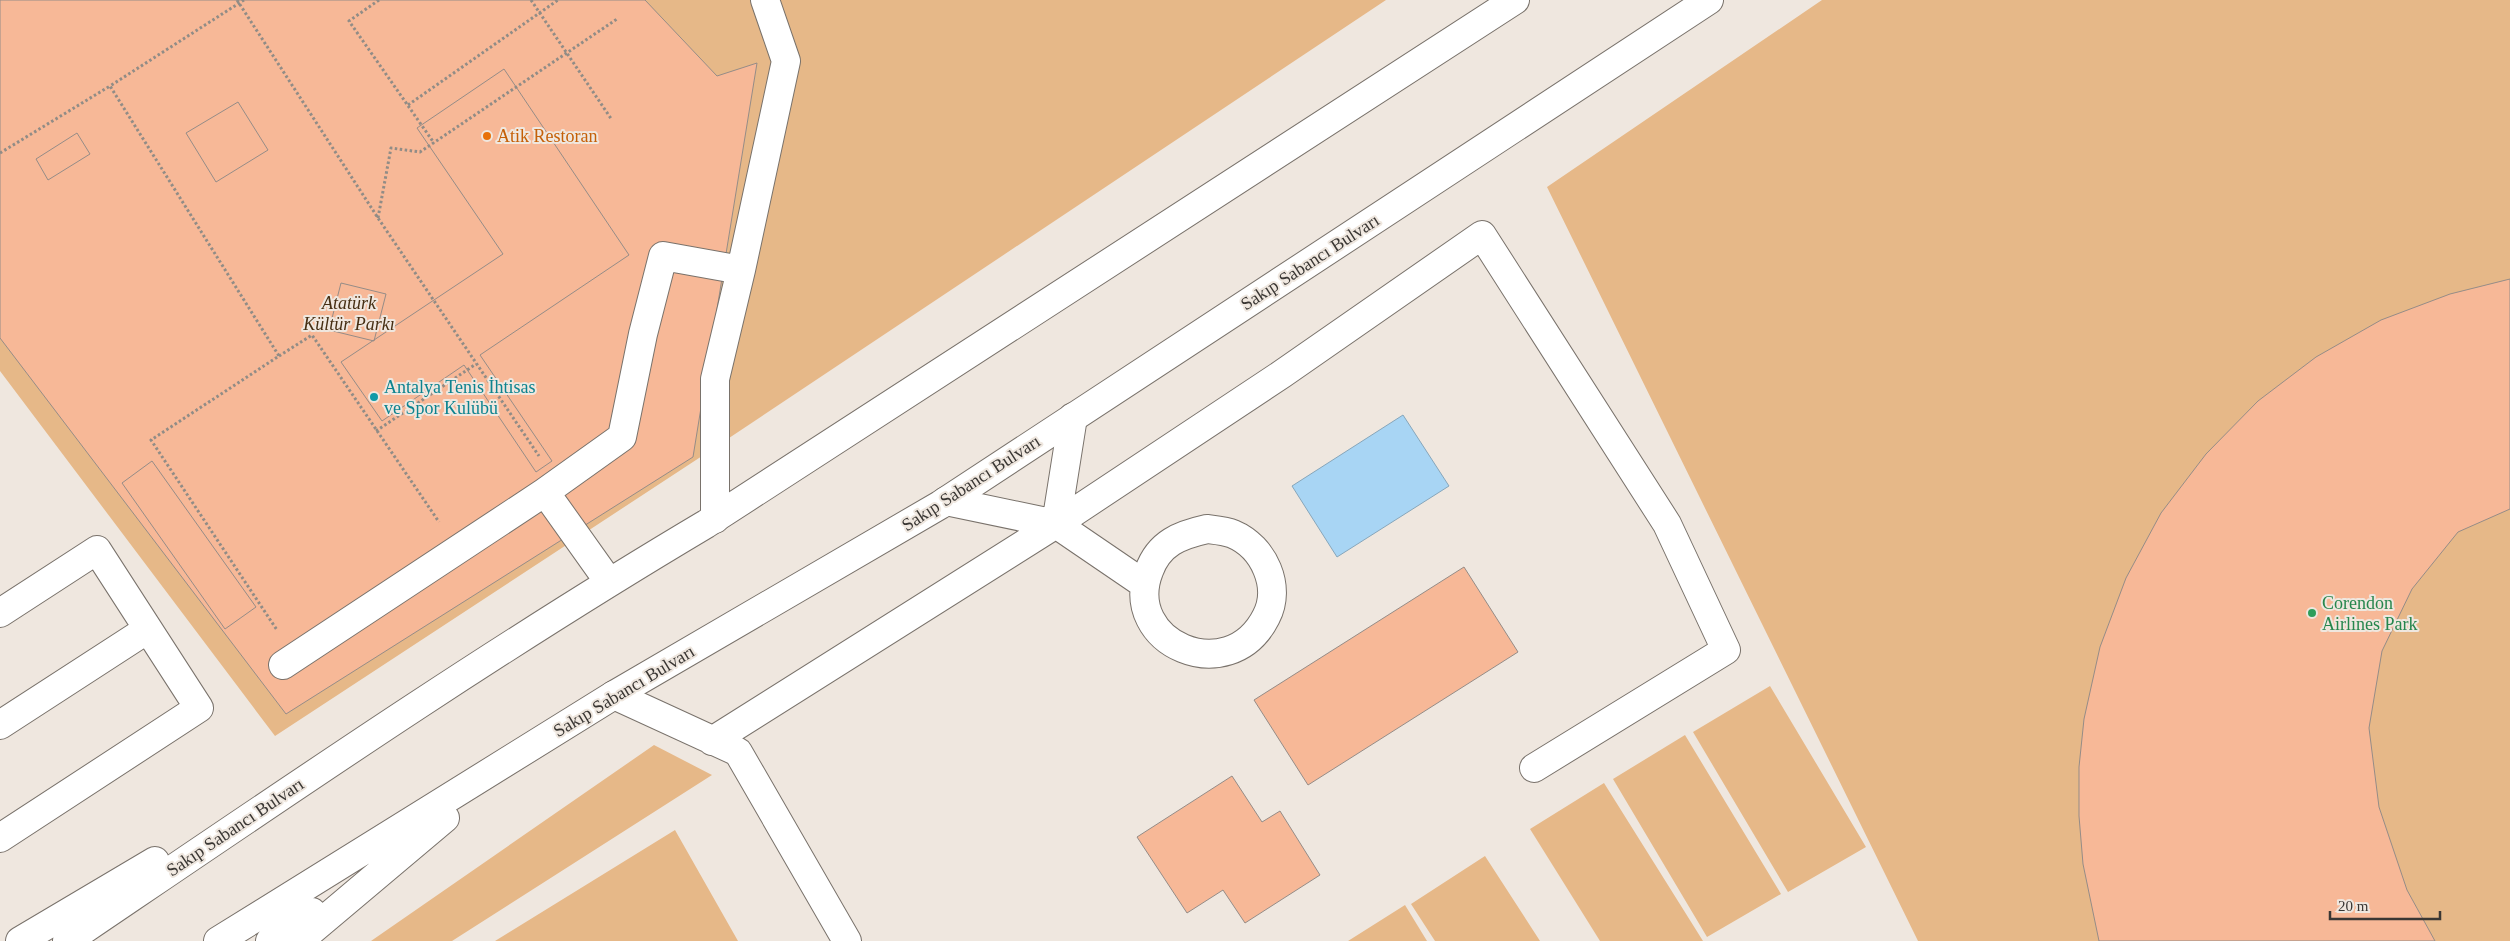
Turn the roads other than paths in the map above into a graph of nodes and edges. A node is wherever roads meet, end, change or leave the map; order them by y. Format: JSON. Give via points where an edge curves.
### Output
{"nodes":[{"id":1,"x":765,"y":0,"type":"edge"},
{"id":2,"x":1513,"y":0,"type":"edge"},
{"id":3,"x":1709,"y":0,"type":"edge"},
{"id":4,"x":741,"y":270,"type":"junction"},
{"id":5,"x":1073,"y":417,"type":"junction"},
{"id":6,"x":551,"y":488,"type":"junction"},
{"id":7,"x":946,"y":501,"type":"junction"},
{"id":8,"x":715,"y":519,"type":"junction"},
{"id":9,"x":1056,"y":524,"type":"junction"},
{"id":10,"x":609,"y":582,"type":"junction"},
{"id":11,"x":1144,"y":584,"type":"junction"},
{"id":12,"x":0,"y":612,"type":"edge"},
{"id":13,"x":148,"y":629,"type":"junction"},
{"id":14,"x":283,"y":665,"type":"dead end"},
{"id":15,"x":614,"y":695,"type":"junction"},
{"id":16,"x":405,"y":712,"type":"junction"},
{"id":17,"x":0,"y":725,"type":"edge"},
{"id":18,"x":559,"y":731,"type":"junction"},
{"id":19,"x":712,"y":741,"type":"junction"},
{"id":20,"x":1534,"y":768,"type":"dead end"},
{"id":21,"x":0,"y":838,"type":"edge"},
{"id":22,"x":420,"y":838,"type":"junction"},
{"id":23,"x":20,"y":941,"type":"edge"},
{"id":24,"x":67,"y":941,"type":"edge"},
{"id":25,"x":218,"y":941,"type":"edge"},
{"id":26,"x":270,"y":941,"type":"edge"},
{"id":27,"x":299,"y":941,"type":"edge"},
{"id":28,"x":847,"y":941,"type":"edge"}],
"edges":[{"from":1,"to":4,"type":"main road","via":[[786,61]]},
{"from":2,"to":8,"type":"main road","name":"Sakıp Sabancı Bulvarı"},
{"from":3,"to":5,"type":"main road","name":"Sakıp Sabancı Bulvarı"},
{"from":4,"to":6,"type":"main road","via":[[662,256],[622,437]]},
{"from":4,"to":8,"type":"main road","via":[[715,379]]},
{"from":5,"to":7,"type":"main road","name":"Sakıp Sabancı Bulvarı"},
{"from":5,"to":9,"type":"main road"},
{"from":6,"to":10,"type":"main road"},
{"from":6,"to":14,"type":"main road"},
{"from":7,"to":9,"type":"main road"},
{"from":7,"to":15,"type":"main road","name":"Sakıp Sabancı Bulvarı"},
{"from":8,"to":10,"type":"main road","name":"Sakıp Sabancı Bulvarı"},
{"from":9,"to":11,"type":"main road"},
{"from":9,"to":19,"type":"main road"},
{"from":9,"to":20,"type":"main road","via":[[1282,374],[1482,235],[1667,524],[1726,650]]},
{"from":10,"to":16,"type":"main road","name":"Sakıp Sabancı Bulvarı"},
{"from":11,"to":11,"type":"main road","via":[[1143,598],[1158,629],[1183,650],[1205,655],[1225,653],[1245,644],[1267,616],[1272,598],[1270,576],[1251,545],[1233,534],[1207,529],[1185,534],[1154,556]]},
{"from":12,"to":13,"type":"main road","via":[[97,550]]},
{"from":13,"to":17,"type":"main road"},
{"from":13,"to":21,"type":"main road","via":[[198,708]]},
{"from":15,"to":18,"type":"main road","name":"Sakıp Sabancı Bulvarı"},
{"from":15,"to":19,"type":"main road"},
{"from":16,"to":23,"type":"main road"},
{"from":16,"to":24,"type":"main road","name":"Sakıp Sabancı Bulvarı"},
{"from":18,"to":22,"type":"main road"},
{"from":18,"to":25,"type":"main road","name":"Sakıp Sabancı Bulvarı"},
{"from":19,"to":28,"type":"main road","via":[[738,752]]},
{"from":22,"to":26,"type":"main road"},
{"from":22,"to":27,"type":"main road"}]}
